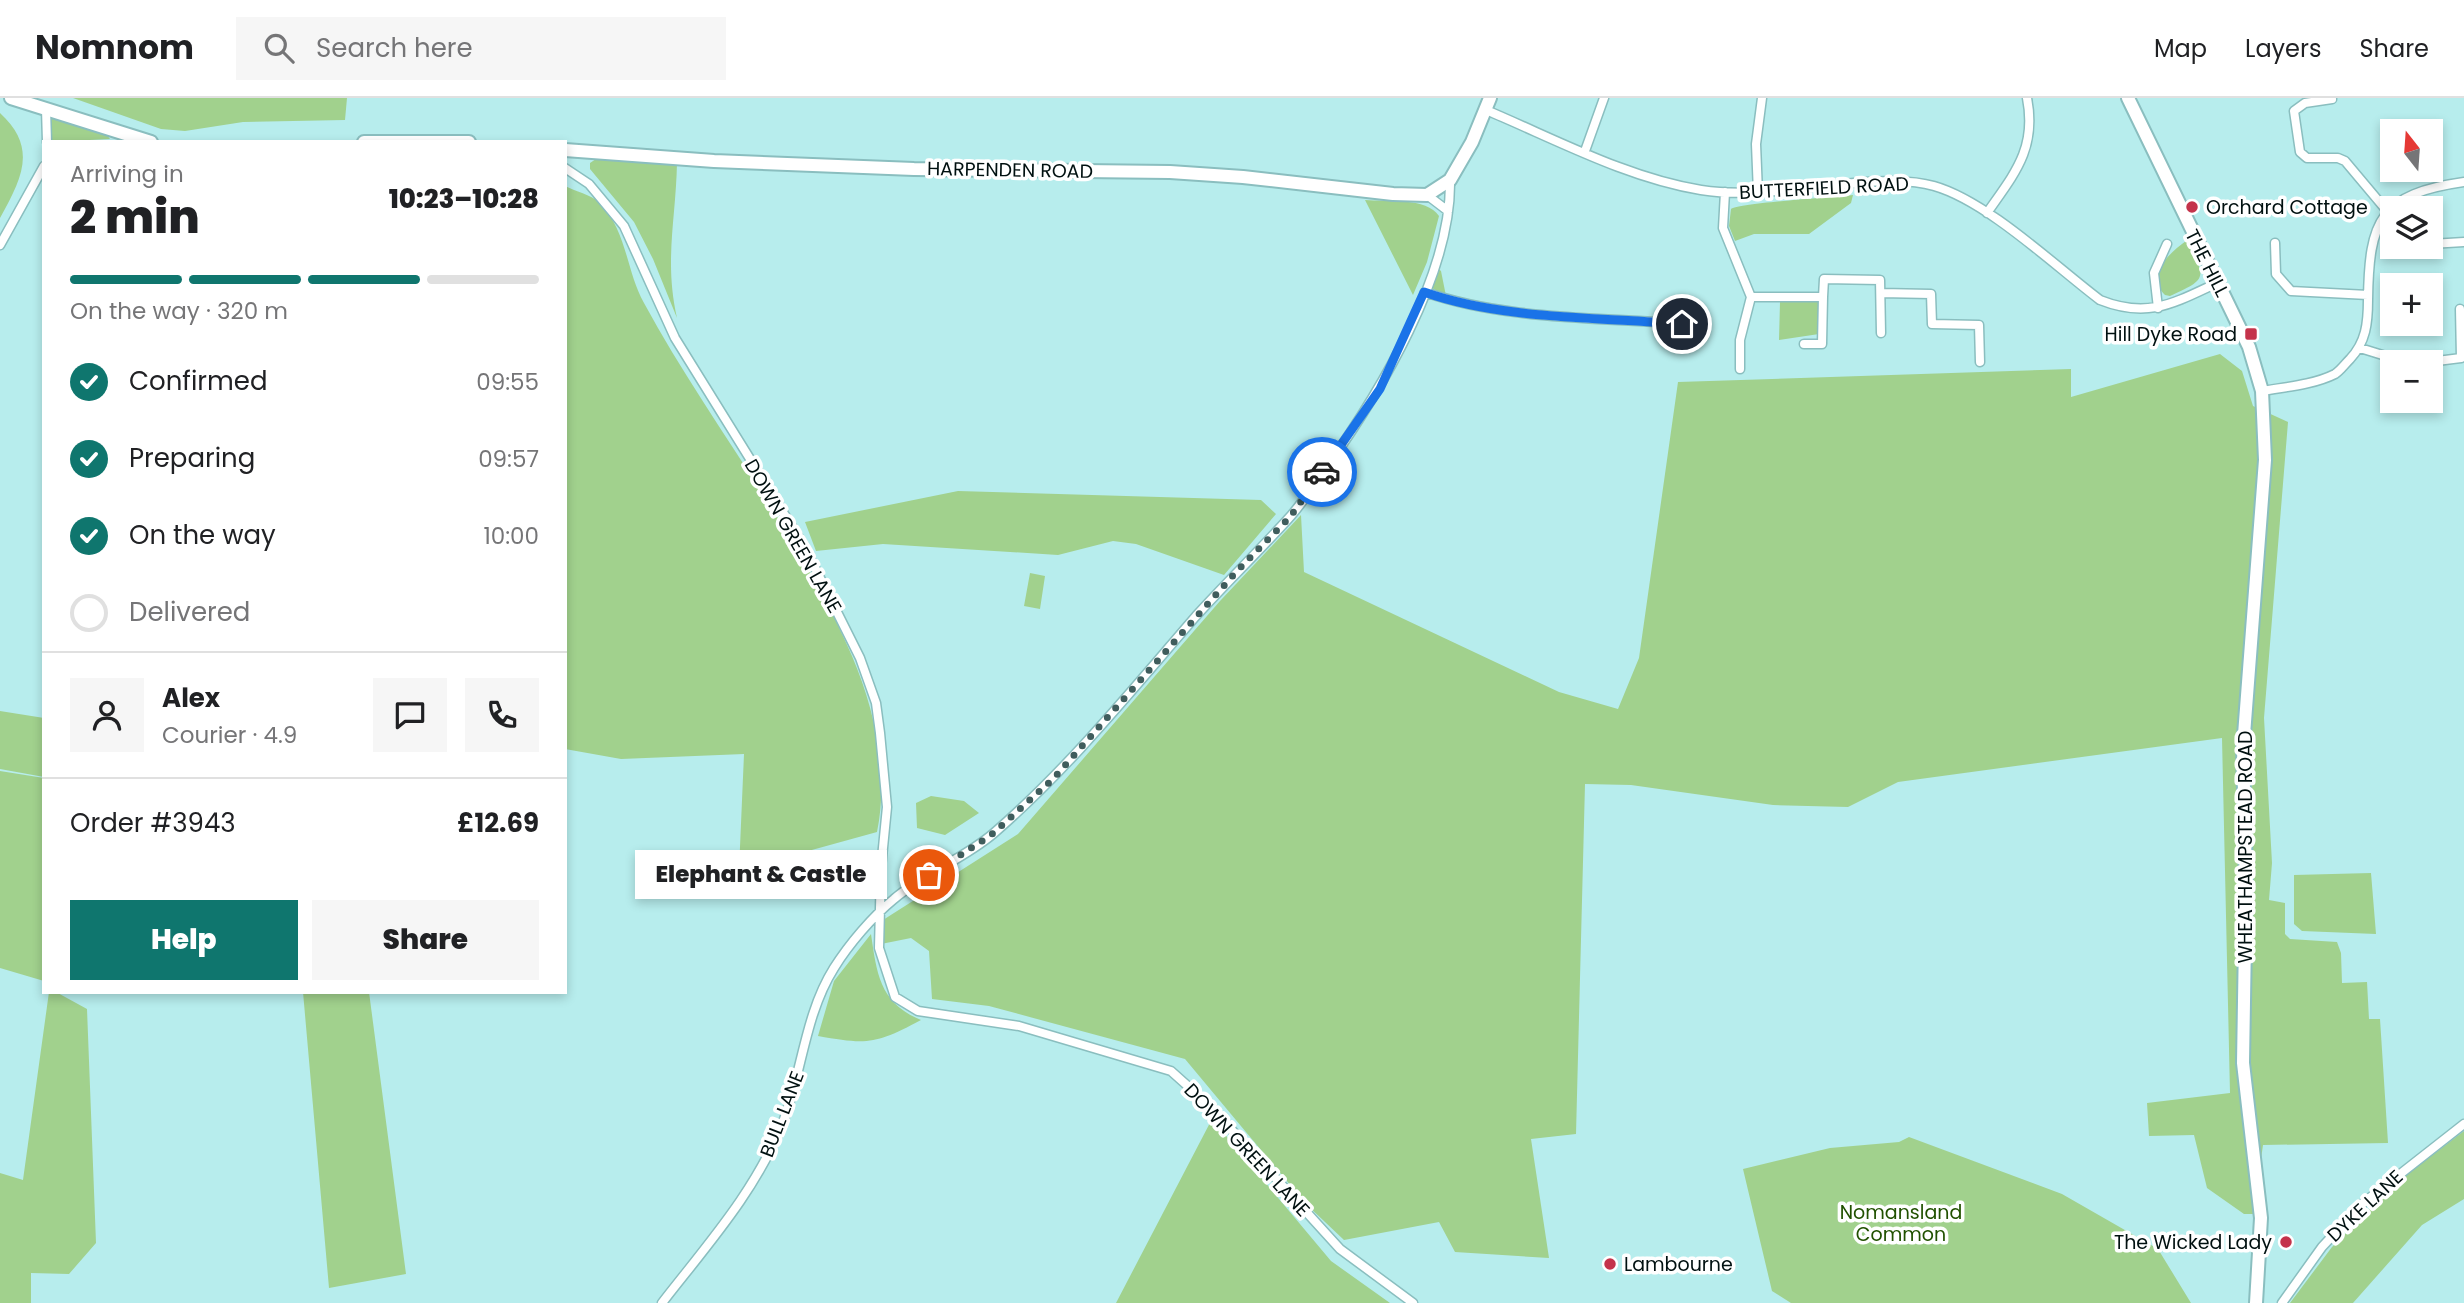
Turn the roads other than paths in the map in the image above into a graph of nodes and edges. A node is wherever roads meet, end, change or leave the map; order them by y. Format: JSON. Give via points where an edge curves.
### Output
{"nodes":[{"id":1,"x":11,"y":98,"type":"edge"},
{"id":2,"x":1604,"y":98,"type":"edge"},
{"id":3,"x":1762,"y":98,"type":"edge"},
{"id":4,"x":2027,"y":98,"type":"edge"},
{"id":5,"x":2128,"y":98,"type":"edge"},
{"id":6,"x":2332,"y":99,"type":"edge"},
{"id":7,"x":1488,"y":104,"type":"edge"},
{"id":8,"x":46,"y":109,"type":"junction"},
{"id":9,"x":47,"y":140,"type":"edge"},
{"id":10,"x":125,"y":140,"type":"edge"},
{"id":11,"x":567,"y":150,"type":"edge"},
{"id":12,"x":1585,"y":151,"type":"junction"},
{"id":13,"x":567,"y":169,"type":"edge"},
{"id":14,"x":42,"y":170,"type":"edge"},
{"id":15,"x":1450,"y":180,"type":"junction"},
{"id":16,"x":2464,"y":181,"type":"edge"},
{"id":17,"x":1725,"y":192,"type":"junction"},
{"id":18,"x":1758,"y":192,"type":"junction"},
{"id":19,"x":1427,"y":195,"type":"junction"},
{"id":20,"x":2409,"y":196,"type":"edge"},
{"id":21,"x":2380,"y":202,"type":"edge"},
{"id":22,"x":1448,"y":211,"type":"junction"},
{"id":23,"x":1987,"y":213,"type":"junction"},
{"id":24,"x":2380,"y":223,"type":"edge"},
{"id":25,"x":2464,"y":242,"type":"edge"},
{"id":26,"x":2275,"y":243,"type":"dead end"},
{"id":27,"x":2443,"y":243,"type":"edge"},
{"id":28,"x":2167,"y":244,"type":"dead end"},
{"id":29,"x":0,"y":245,"type":"edge"},
{"id":30,"x":2217,"y":283,"type":"junction"},
{"id":31,"x":1424,"y":292,"type":"junction"},
{"id":32,"x":1881,"y":293,"type":"junction"},
{"id":33,"x":2368,"y":295,"type":"junction"},
{"id":34,"x":1823,"y":297,"type":"junction"},
{"id":35,"x":1751,"y":298,"type":"junction"},
{"id":36,"x":2158,"y":308,"type":"junction"},
{"id":37,"x":2460,"y":309,"type":"dead end"},
{"id":38,"x":1682,"y":324,"type":"dead end"},
{"id":39,"x":1881,"y":333,"type":"dead end"},
{"id":40,"x":1804,"y":344,"type":"dead end"},
{"id":41,"x":2360,"y":348,"type":"junction"},
{"id":42,"x":2380,"y":354,"type":"edge"},
{"id":43,"x":2443,"y":360,"type":"edge"},
{"id":44,"x":1980,"y":362,"type":"dead end"},
{"id":45,"x":1740,"y":369,"type":"dead end"},
{"id":46,"x":2262,"y":391,"type":"junction"},
{"id":47,"x":878,"y":913,"type":"junction"},
{"id":48,"x":2464,"y":1124,"type":"edge"},
{"id":49,"x":663,"y":1303,"type":"edge"},
{"id":50,"x":1413,"y":1303,"type":"edge"},
{"id":51,"x":2256,"y":1303,"type":"edge"},
{"id":52,"x":2282,"y":1303,"type":"edge"}],
"edges":[{"from":1,"to":8,"type":"main road"},
{"from":2,"to":12,"type":"street"},
{"from":3,"to":18,"type":"street","via":[[1756,144]]},
{"from":4,"to":23,"type":"street","via":[[2031,119],[2028,144],[2019,167]]},
{"from":5,"to":30,"type":"main road","name":"THE HILL"},
{"from":6,"to":21,"type":"street","via":[[2305,103],[2294,111],[2300,152],[2307,158],[2345,161]]},
{"from":7,"to":12,"type":"street","name":"BUTTERFIELD ROAD"},
{"from":7,"to":15,"type":"main road"},
{"from":8,"to":9,"type":"street"},
{"from":8,"to":10,"type":"main road"},
{"from":11,"to":19,"type":"main road","name":"HARPENDEN ROAD","via":[[889,168],[1170,172]]},
{"from":12,"to":17,"type":"street","name":"BUTTERFIELD ROAD","via":[[1629,170],[1691,188]]},
{"from":13,"to":47,"type":"street","name":"DOWN GREEN LANE","via":[[589,184],[624,226],[675,338],[808,554],[860,658],[876,703],[887,807]]},
{"from":14,"to":29,"type":"street"},
{"from":15,"to":19,"type":"main road"},
{"from":15,"to":22,"type":"street","name":"BULL LANE"},
{"from":16,"to":20,"type":"street"},
{"from":17,"to":18,"type":"street","name":"BUTTERFIELD ROAD"},
{"from":17,"to":35,"type":"street","via":[[1723,228]]},
{"from":18,"to":23,"type":"street","name":"BUTTERFIELD ROAD","via":[[1914,182],[1964,198]]},
{"from":19,"to":22,"type":"street"},
{"from":22,"to":31,"type":"street","name":"BULL LANE"},
{"from":23,"to":36,"type":"street","name":"BUTTERFIELD ROAD","via":[[2100,300],[2119,308]]},
{"from":24,"to":33,"type":"street","via":[[2370,250]]},
{"from":25,"to":27,"type":"street"},
{"from":26,"to":33,"type":"street","via":[[2276,274],[2291,291]]},
{"from":28,"to":36,"type":"street","via":[[2154,273]]},
{"from":30,"to":36,"type":"street","name":"BUTTERFIELD ROAD"},
{"from":30,"to":46,"type":"main road","name":"THE HILL","via":[[2249,347]]},
{"from":31,"to":38,"type":"street","via":[[1495,309]]},
{"from":31,"to":47,"type":"street","name":"BULL LANE","via":[[1380,389],[1290,517],[1053,779],[990,836],[895,897]]},
{"from":32,"to":34,"type":"street","via":[[1880,280],[1824,279]]},
{"from":32,"to":39,"type":"street"},
{"from":32,"to":44,"type":"street","via":[[1931,294],[1932,324],[1979,325]]},
{"from":33,"to":41,"type":"street","via":[[2368,323]]},
{"from":34,"to":35,"type":"street"},
{"from":34,"to":40,"type":"street","via":[[1822,344]]},
{"from":35,"to":45,"type":"street","via":[[1740,340]]},
{"from":37,"to":43,"type":"street","via":[[2461,358]]},
{"from":41,"to":42,"type":"street"},
{"from":41,"to":46,"type":"street","via":[[2337,373]]},
{"from":46,"to":51,"type":"main road","name":"WHEATHAMPSTEAD ROAD","via":[[2265,460],[2243,748],[2243,1063],[2261,1218]]},
{"from":47,"to":49,"type":"street","name":"BULL LANE","via":[[833,969],[808,1033],[785,1118],[759,1172],[711,1245]]},
{"from":47,"to":50,"type":"street","name":"DOWN GREEN LANE","via":[[879,948],[895,997],[918,1010],[1019,1026],[1171,1071],[1209,1105],[1340,1249]]},
{"from":48,"to":52,"type":"street","name":"DYKE LANE","via":[[2362,1204],[2322,1247]]}]}
